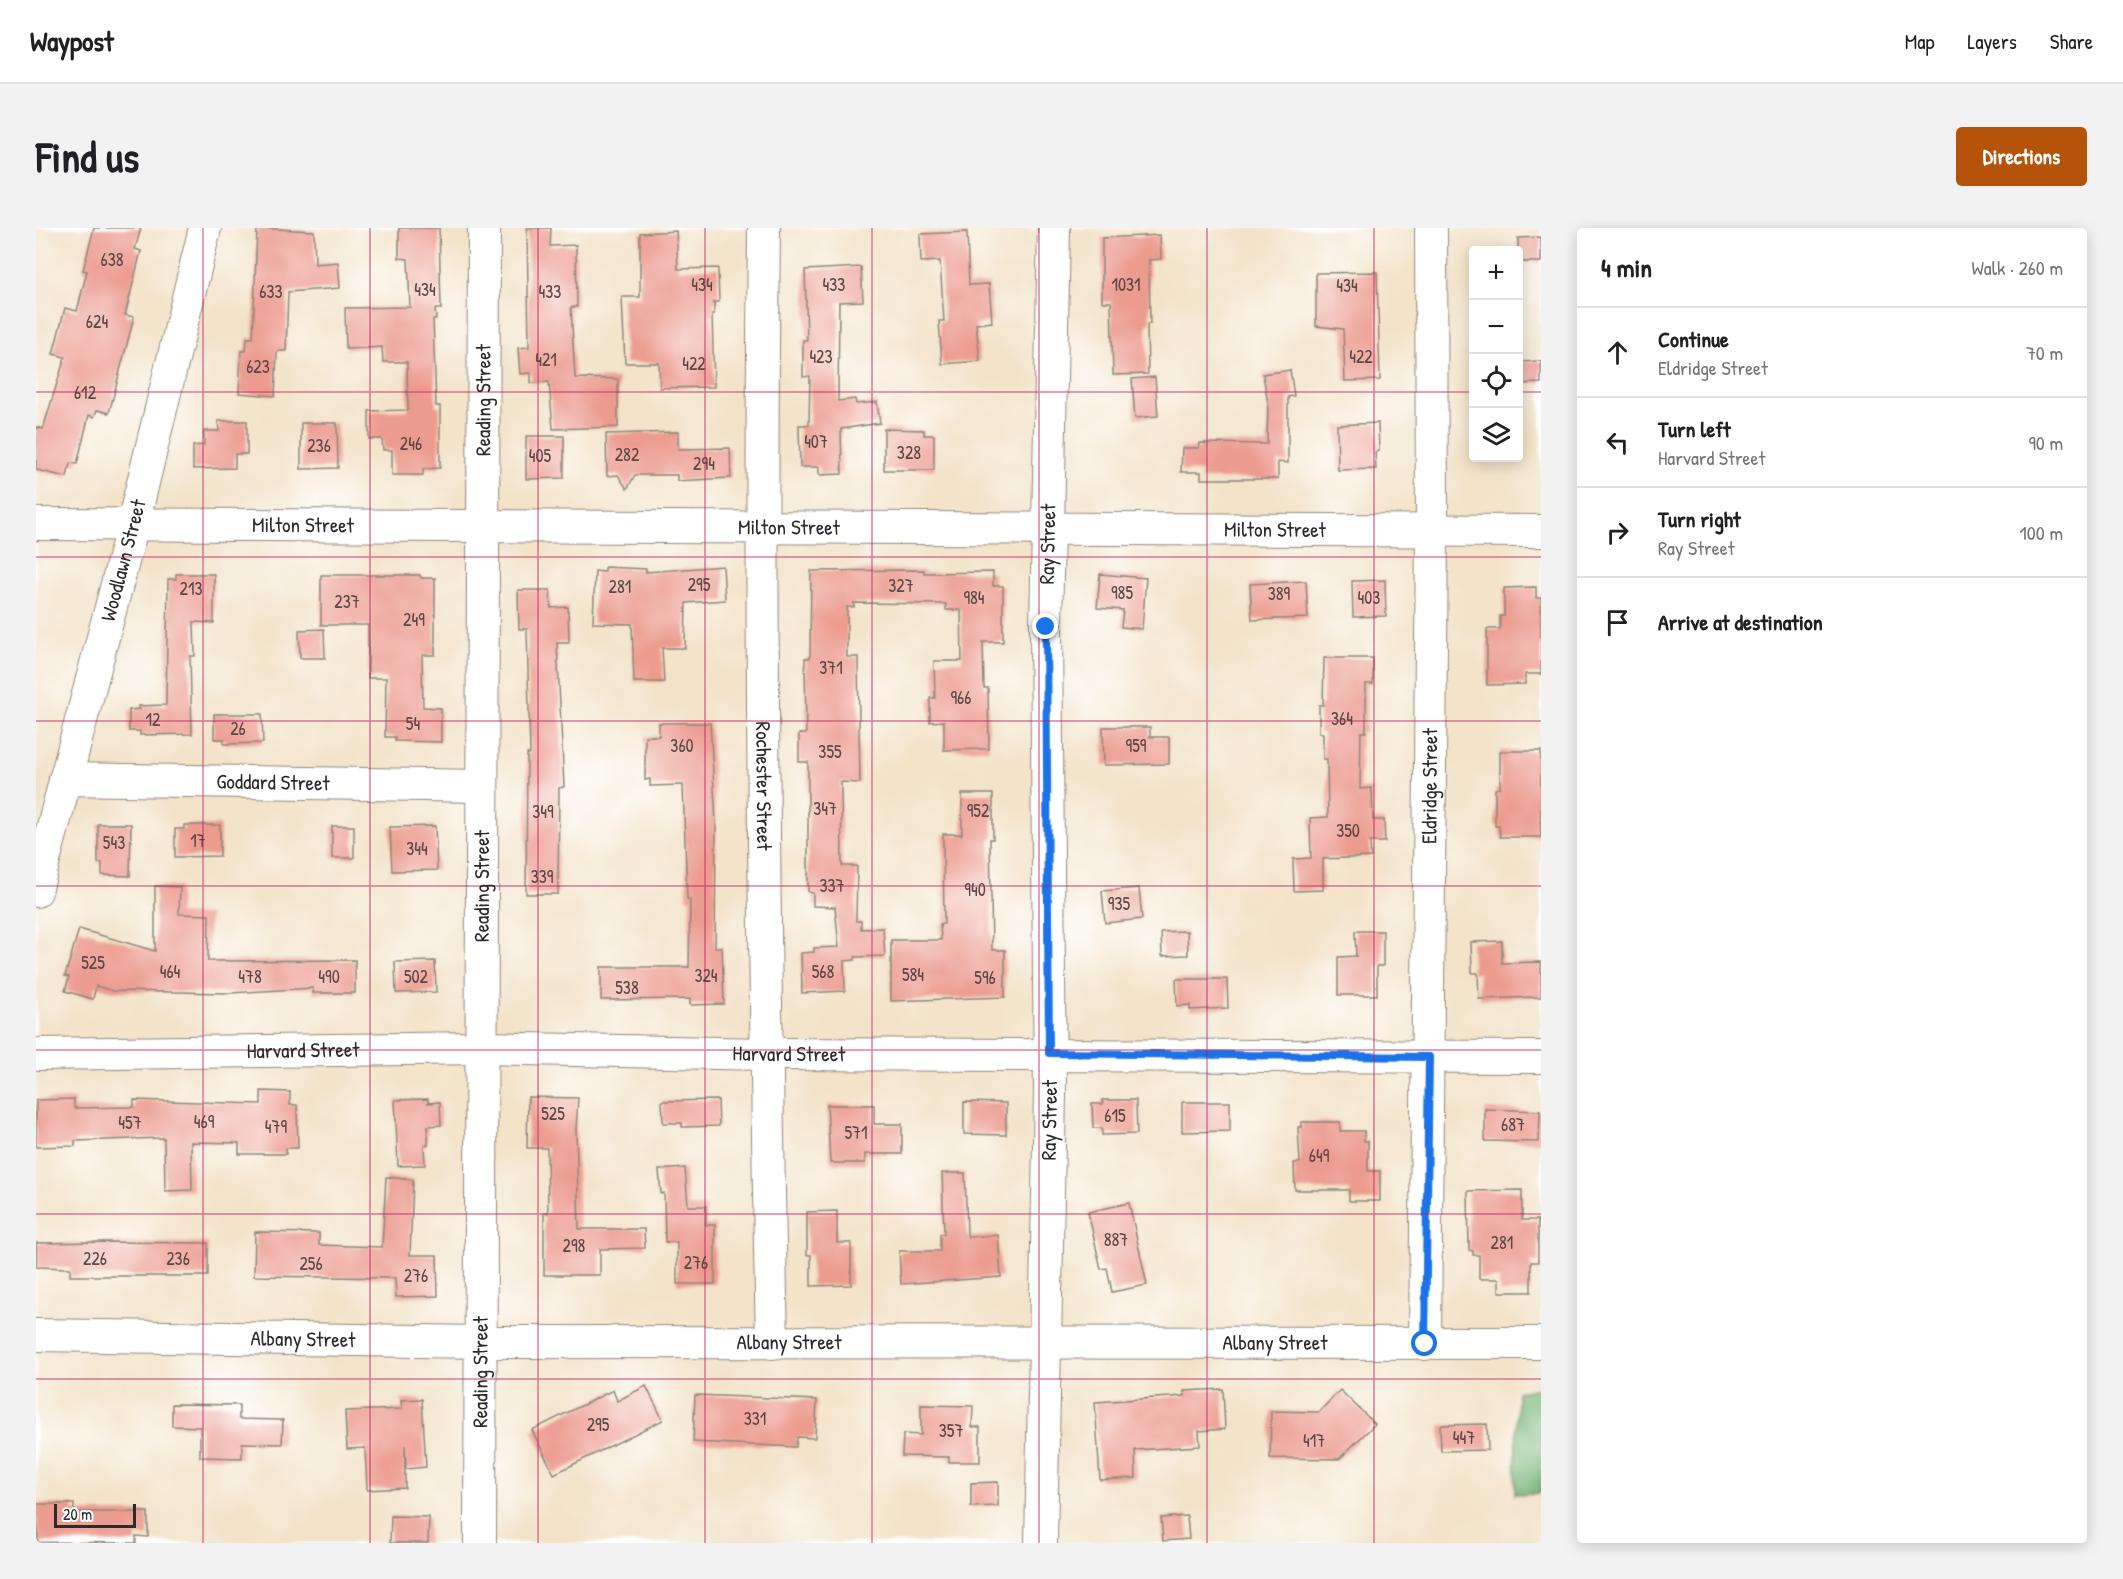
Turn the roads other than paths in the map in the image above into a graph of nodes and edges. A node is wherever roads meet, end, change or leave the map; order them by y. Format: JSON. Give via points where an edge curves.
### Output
{"nodes":[{"id":1,"x":205,"y":228,"type":"edge"},
{"id":2,"x":484,"y":228,"type":"edge"},
{"id":3,"x":764,"y":228,"type":"edge"},
{"id":4,"x":1054,"y":228,"type":"edge"},
{"id":5,"x":1431,"y":228,"type":"edge"},
{"id":6,"x":36,"y":524,"type":"edge"},
{"id":7,"x":133,"y":524,"type":"junction"},
{"id":8,"x":483,"y":528,"type":"junction"},
{"id":9,"x":1048,"y":528,"type":"junction"},
{"id":10,"x":761,"y":529,"type":"junction"},
{"id":11,"x":1432,"y":531,"type":"junction"},
{"id":12,"x":1541,"y":531,"type":"edge"},
{"id":13,"x":65,"y":779,"type":"junction"},
{"id":14,"x":482,"y":786,"type":"junction"},
{"id":15,"x":36,"y":891,"type":"edge"},
{"id":16,"x":480,"y":1048,"type":"junction"},
{"id":17,"x":1049,"y":1053,"type":"junction"},
{"id":18,"x":36,"y":1054,"type":"edge"},
{"id":19,"x":766,"y":1054,"type":"junction"},
{"id":20,"x":1429,"y":1057,"type":"junction"},
{"id":21,"x":1541,"y":1057,"type":"edge"},
{"id":22,"x":36,"y":1335,"type":"edge"},
{"id":23,"x":480,"y":1342,"type":"junction"},
{"id":24,"x":772,"y":1343,"type":"junction"},
{"id":25,"x":1045,"y":1344,"type":"junction"},
{"id":26,"x":1425,"y":1344,"type":"junction"},
{"id":27,"x":1541,"y":1344,"type":"edge"},
{"id":28,"x":480,"y":1543,"type":"edge"},
{"id":29,"x":1041,"y":1543,"type":"edge"}],
"edges":[{"from":1,"to":7,"type":"street","name":"Woodlawn Street"},
{"from":2,"to":8,"type":"street","name":"Reading Street"},
{"from":3,"to":10,"type":"street","name":"Rochester Street"},
{"from":4,"to":9,"type":"street","name":"Ray Street"},
{"from":5,"to":11,"type":"street","name":"Eldridge Street"},
{"from":6,"to":7,"type":"street","name":"Milton Street"},
{"from":7,"to":8,"type":"street","name":"Milton Street"},
{"from":7,"to":13,"type":"street","name":"Woodlawn Street"},
{"from":8,"to":10,"type":"street","name":"Milton Street"},
{"from":8,"to":14,"type":"street","name":"Reading Street"},
{"from":9,"to":10,"type":"street","name":"Milton Street"},
{"from":9,"to":11,"type":"street","name":"Milton Street"},
{"from":9,"to":17,"type":"street","name":"Ray Street"},
{"from":10,"to":19,"type":"street","name":"Rochester Street"},
{"from":11,"to":12,"type":"street","name":"Milton Street"},
{"from":11,"to":20,"type":"street","name":"Eldridge Street"},
{"from":13,"to":14,"type":"street","name":"Goddard Street"},
{"from":13,"to":15,"type":"street","name":"Woodlawn Street"},
{"from":14,"to":16,"type":"street","name":"Reading Street"},
{"from":16,"to":18,"type":"street","name":"Harvard Street"},
{"from":16,"to":19,"type":"street","name":"Harvard Street"},
{"from":16,"to":23,"type":"street","name":"Reading Street"},
{"from":17,"to":19,"type":"street","name":"Harvard Street"},
{"from":17,"to":20,"type":"street","name":"Harvard Street"},
{"from":17,"to":25,"type":"street","name":"Ray Street"},
{"from":19,"to":24,"type":"street","name":"Rochester Street"},
{"from":20,"to":21,"type":"street","name":"Harvard Street"},
{"from":20,"to":26,"type":"street","name":"Eldridge Street"},
{"from":22,"to":23,"type":"street","name":"Albany Street"},
{"from":23,"to":24,"type":"street","name":"Albany Street"},
{"from":23,"to":28,"type":"street","name":"Reading Street"},
{"from":24,"to":25,"type":"street","name":"Albany Street"},
{"from":25,"to":26,"type":"street","name":"Albany Street"},
{"from":25,"to":29,"type":"street","name":"Ray Street"},
{"from":26,"to":27,"type":"street","name":"Albany Street"}]}
